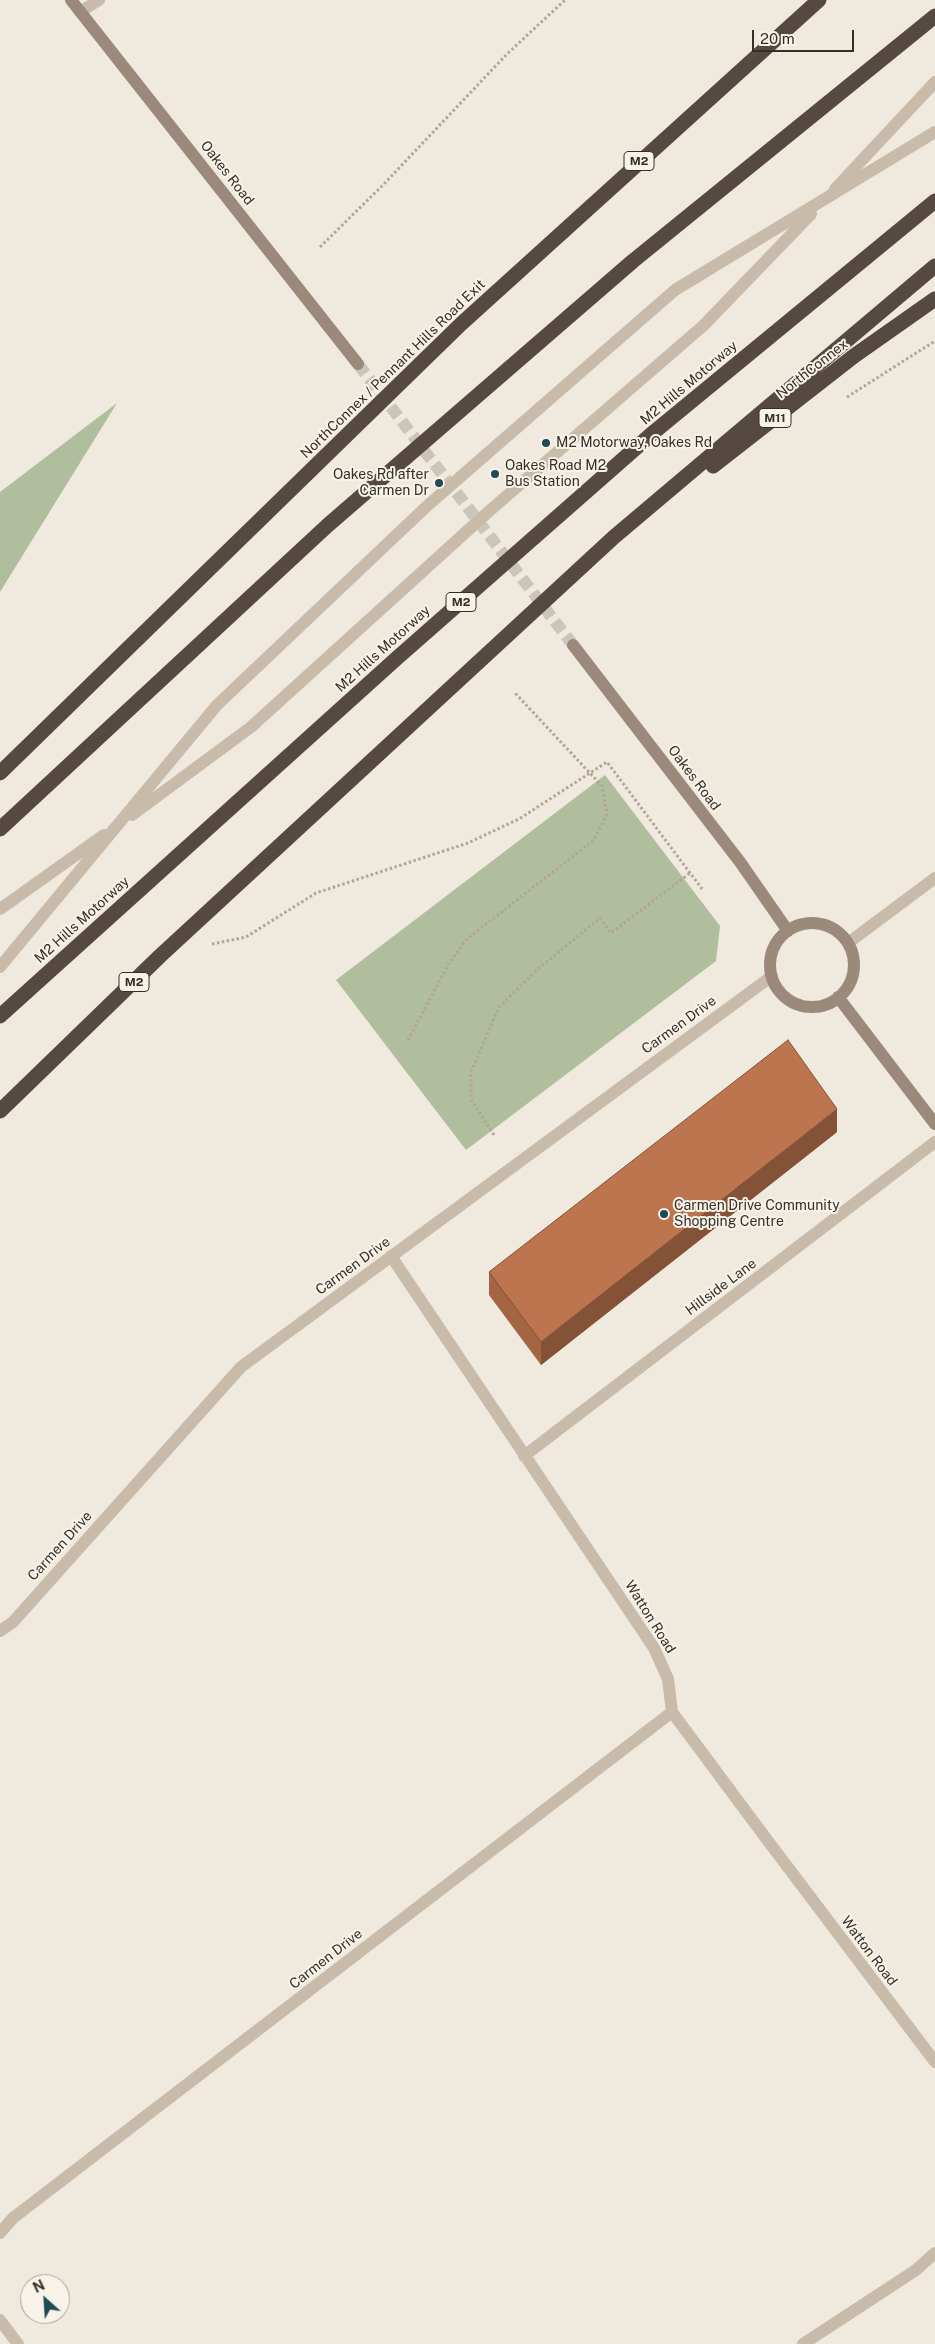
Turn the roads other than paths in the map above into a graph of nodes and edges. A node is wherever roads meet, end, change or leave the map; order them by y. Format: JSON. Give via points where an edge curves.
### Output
{"nodes":[{"id":1,"x":71,"y":0,"type":"edge"},
{"id":2,"x":99,"y":0,"type":"edge"},
{"id":3,"x":819,"y":0,"type":"edge"},
{"id":4,"x":80,"y":12,"type":"junction"},
{"id":5,"x":935,"y":16,"type":"edge"},
{"id":6,"x":935,"y":82,"type":"edge"},
{"id":7,"x":935,"y":132,"type":"edge"},
{"id":8,"x":824,"y":201,"type":"junction"},
{"id":9,"x":935,"y":201,"type":"edge"},
{"id":10,"x":935,"y":266,"type":"edge"},
{"id":11,"x":935,"y":299,"type":"edge"},
{"id":12,"x":358,"y":364,"type":"tunnel mouth"},
{"id":13,"x":614,"y":538,"type":"junction"},
{"id":14,"x":573,"y":645,"type":"tunnel mouth"},
{"id":15,"x":0,"y":773,"type":"edge"},
{"id":16,"x":118,"y":825,"type":"junction"},
{"id":17,"x":0,"y":829,"type":"edge"},
{"id":18,"x":935,"y":878,"type":"edge"},
{"id":19,"x":0,"y":909,"type":"edge"},
{"id":20,"x":788,"y":931,"type":"junction"},
{"id":21,"x":848,"y":944,"type":"junction"},
{"id":22,"x":0,"y":967,"type":"edge"},
{"id":23,"x":772,"y":976,"type":"junction"},
{"id":24,"x":838,"y":997,"type":"junction"},
{"id":25,"x":0,"y":1016,"type":"edge"},
{"id":26,"x":0,"y":1111,"type":"edge"},
{"id":27,"x":935,"y":1124,"type":"edge"},
{"id":28,"x":935,"y":1142,"type":"edge"},
{"id":29,"x":391,"y":1256,"type":"junction"},
{"id":30,"x":524,"y":1456,"type":"junction"},
{"id":31,"x":0,"y":1631,"type":"edge"},
{"id":32,"x":672,"y":1712,"type":"junction"},
{"id":33,"x":935,"y":2062,"type":"edge"},
{"id":34,"x":0,"y":2233,"type":"edge"},
{"id":35,"x":935,"y":2253,"type":"edge"},
{"id":36,"x":0,"y":2320,"type":"edge"},
{"id":37,"x":18,"y":2344,"type":"edge"},
{"id":38,"x":803,"y":2344,"type":"edge"}],
"edges":[{"from":1,"to":4,"type":"main road","name":"Oakes Road"},
{"from":2,"to":4,"type":"street"},
{"from":3,"to":15,"type":"highway","name":"NorthConnex / Pennant Hills Road Exit","number":"M2","via":[[461,324]]},
{"from":4,"to":12,"type":"main road","name":"Oakes Road"},
{"from":5,"to":17,"type":"highway","via":[[633,261],[335,519]]},
{"from":6,"to":8,"type":"street"},
{"from":7,"to":8,"type":"street"},
{"from":8,"to":16,"type":"street","via":[[704,325],[487,513],[251,727]]},
{"from":8,"to":16,"type":"street","via":[[675,290],[434,500],[217,705]]},
{"from":9,"to":25,"type":"highway","name":"M2 Hills Motorway","number":"M2","via":[[654,432],[397,658]]},
{"from":10,"to":13,"type":"highway","number":"M2"},
{"from":11,"to":13,"type":"highway","name":"NorthConnex","number":"M11","via":[[854,356]]},
{"from":13,"to":26,"type":"highway","number":"M2","via":[[160,956]]},
{"from":14,"to":20,"type":"main road","name":"Oakes Road","via":[[740,862]]},
{"from":16,"to":19,"type":"street"},
{"from":16,"to":22,"type":"street"},
{"from":18,"to":21,"type":"street"},
{"from":20,"to":21,"type":"main road","via":[[798,926],[821,924],[832,928]]},
{"from":20,"to":23,"type":"main road","via":[[772,953]]},
{"from":21,"to":24,"type":"main road","via":[[854,969],[850,982]]},
{"from":23,"to":24,"type":"main road","via":[[780,993],[792,1002],[819,1006]]},
{"from":23,"to":29,"type":"street","name":"Carmen Drive"},
{"from":24,"to":27,"type":"main road"},
{"from":28,"to":30,"type":"street","name":"Hillside Lane"},
{"from":29,"to":30,"type":"street","name":"Watton Road"},
{"from":29,"to":31,"type":"street","name":"Carmen Drive","via":[[241,1367],[13,1622]]},
{"from":30,"to":32,"type":"street","name":"Watton Road","via":[[654,1648],[668,1679]]},
{"from":32,"to":33,"type":"street","name":"Watton Road"},
{"from":32,"to":34,"type":"street","name":"Carmen Drive","via":[[13,2218]]},
{"from":35,"to":38,"type":"street","via":[[916,2270]]},
{"from":36,"to":37,"type":"street"}]}
